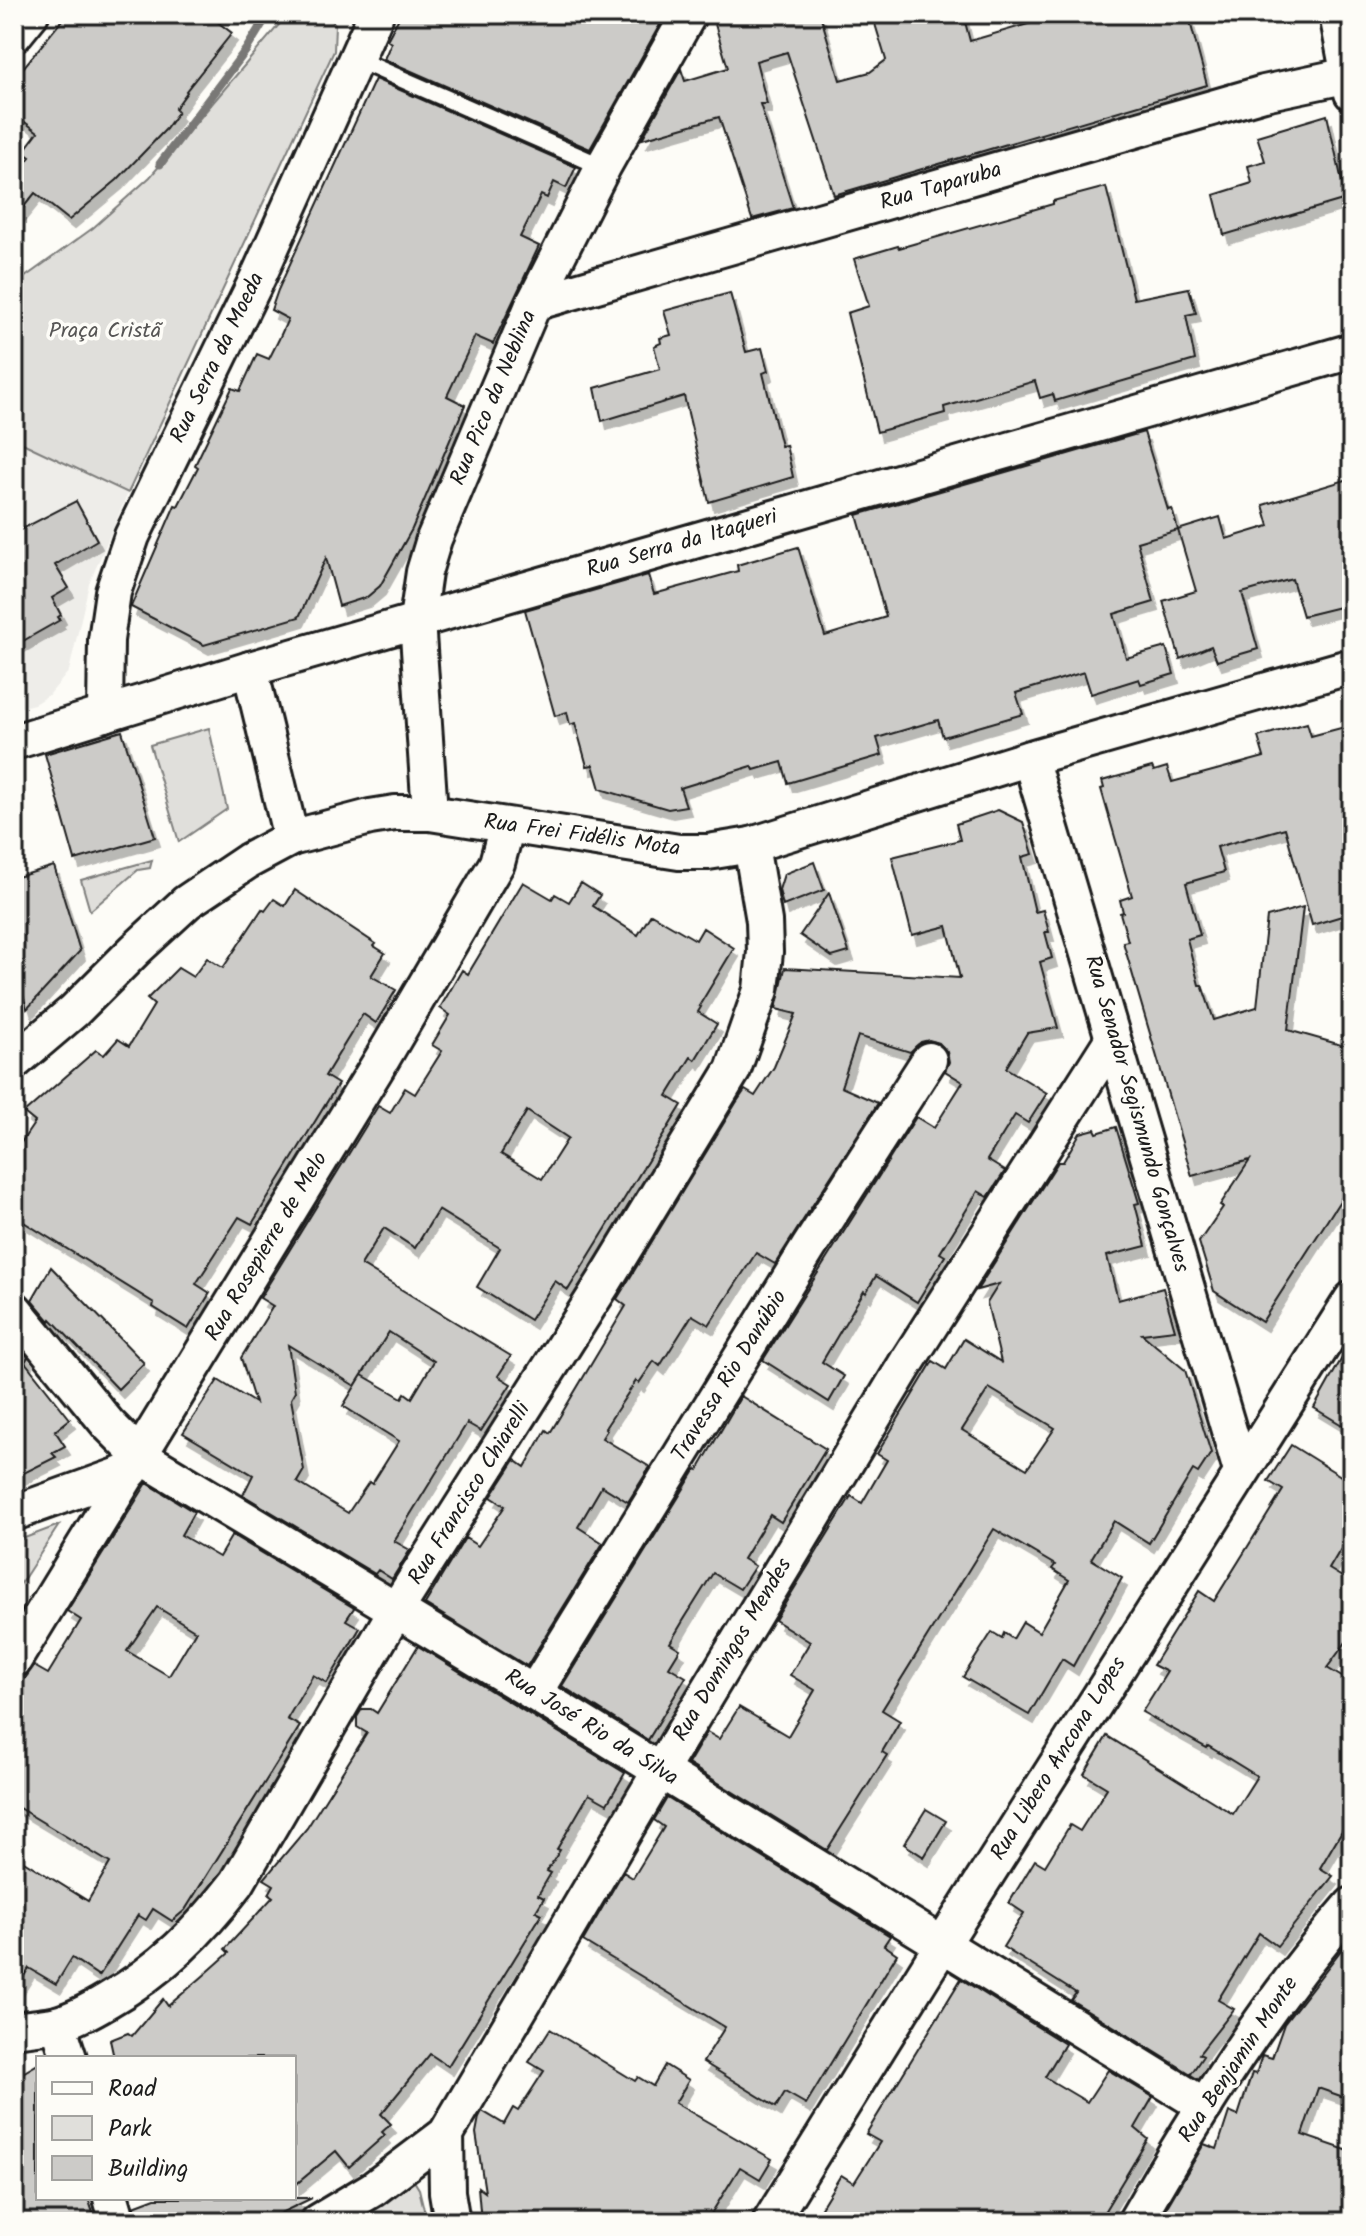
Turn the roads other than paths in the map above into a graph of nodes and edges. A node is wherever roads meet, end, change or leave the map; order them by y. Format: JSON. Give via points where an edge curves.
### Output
{"nodes":[{"id":1,"x":31,"y":14,"type":"edge"},
{"id":2,"x":376,"y":14,"type":"edge"},
{"id":3,"x":689,"y":14,"type":"edge"},
{"id":4,"x":1343,"y":26,"type":"edge"},
{"id":5,"x":14,"y":35,"type":"edge"},
{"id":6,"x":356,"y":59,"type":"junction"},
{"id":7,"x":1350,"y":84,"type":"edge"},
{"id":8,"x":603,"y":167,"type":"junction"},
{"id":9,"x":534,"y":303,"type":"junction"},
{"id":10,"x":1352,"y":351,"type":"edge"},
{"id":11,"x":417,"y":620,"type":"junction"},
{"id":12,"x":1352,"y":666,"type":"edge"},
{"id":13,"x":250,"y":669,"type":"junction"},
{"id":14,"x":105,"y":714,"type":"junction"},
{"id":15,"x":14,"y":742,"type":"edge"},
{"id":16,"x":1030,"y":758,"type":"junction"},
{"id":17,"x":430,"y":813,"type":"junction"},
{"id":18,"x":507,"y":826,"type":"junction"},
{"id":19,"x":291,"y":838,"type":"junction"},
{"id":20,"x":751,"y":845,"type":"junction"},
{"id":21,"x":1112,"y":1040,"type":"junction"},
{"id":22,"x":929,"y":1060,"type":"dead end"},
{"id":23,"x":14,"y":1062,"type":"edge"},
{"id":24,"x":1352,"y":1299,"type":"edge"},
{"id":25,"x":14,"y":1309,"type":"edge"},
{"id":26,"x":135,"y":1464,"type":"junction"},
{"id":27,"x":1241,"y":1471,"type":"junction"},
{"id":28,"x":14,"y":1513,"type":"edge"},
{"id":29,"x":396,"y":1610,"type":"junction"},
{"id":30,"x":14,"y":1660,"type":"edge"},
{"id":31,"x":534,"y":1693,"type":"junction"},
{"id":32,"x":660,"y":1771,"type":"junction"},
{"id":33,"x":1352,"y":1905,"type":"edge"},
{"id":34,"x":942,"y":1945,"type":"junction"},
{"id":35,"x":58,"y":2024,"type":"junction"},
{"id":36,"x":14,"y":2030,"type":"edge"},
{"id":37,"x":68,"y":2056,"type":"edge"},
{"id":38,"x":1205,"y":2106,"type":"junction"},
{"id":39,"x":446,"y":2134,"type":"junction"},
{"id":40,"x":112,"y":2200,"type":"edge"},
{"id":41,"x":118,"y":2222,"type":"edge"},
{"id":42,"x":318,"y":2222,"type":"edge"},
{"id":43,"x":452,"y":2222,"type":"edge"},
{"id":44,"x":770,"y":2222,"type":"edge"},
{"id":45,"x":1135,"y":2222,"type":"edge"}],
"edges":[{"from":1,"to":5,"type":"street"},
{"from":2,"to":6,"type":"street","name":"Rua Serra da Moeda"},
{"from":3,"to":8,"type":"street","name":"Rua Pico da Neblina"},
{"from":4,"to":7,"type":"street"},
{"from":6,"to":8,"type":"lane"},
{"from":6,"to":14,"type":"street","name":"Rua Serra da Moeda","via":[[259,275],[132,536],[113,592]]},
{"from":7,"to":9,"type":"street","name":"Rua Taparuba","via":[[1264,93]]},
{"from":8,"to":9,"type":"street","name":"Rua Pico da Neblina"},
{"from":9,"to":11,"type":"street","name":"Rua Pico da Neblina","via":[[434,539]]},
{"from":10,"to":11,"type":"street","name":"Rua Serra da Itaqueri"},
{"from":11,"to":13,"type":"street","name":"Rua Serra da Itaqueri"},
{"from":11,"to":17,"type":"street","name":"Rua Pico da Neblina"},
{"from":12,"to":16,"type":"street","name":"Rua Frei Fidélis Mota"},
{"from":13,"to":14,"type":"street","name":"Rua Serra da Itaqueri"},
{"from":13,"to":19,"type":"street"},
{"from":14,"to":15,"type":"street","name":"Rua Serra da Itaqueri"},
{"from":16,"to":20,"type":"street","name":"Rua Frei Fidélis Mota"},
{"from":16,"to":21,"type":"street","name":"Rua Senador Segismundo Gonçalves"},
{"from":17,"to":18,"type":"street","name":"Rua Frei Fidélis Mota"},
{"from":17,"to":19,"type":"street","name":"Rua Frei Fidélis Mota","via":[[382,815]]},
{"from":18,"to":20,"type":"street","name":"Rua Frei Fidélis Mota","via":[[679,852]]},
{"from":18,"to":26,"type":"street","name":"Rua Rosepierre de Melo","via":[[497,863]]},
{"from":19,"to":23,"type":"street","name":"Rua Frei Fidélis Mota","via":[[187,902]]},
{"from":20,"to":29,"type":"street","name":"Rua Francisco Chiarelli","via":[[765,952],[761,990],[733,1070]]},
{"from":21,"to":27,"type":"street","name":"Rua Senador Segismundo Gonçalves"},
{"from":21,"to":32,"type":"street","name":"Rua Domingos Mendes","via":[[915,1349]]},
{"from":22,"to":31,"type":"street","name":"Travessa Rio Danúbio"},
{"from":24,"to":27,"type":"street","name":"Rua Libero Ancona Lopes"},
{"from":25,"to":26,"type":"street","name":"Rua José Rio da Silva"},
{"from":26,"to":28,"type":"street"},
{"from":26,"to":29,"type":"street","name":"Rua José Rio da Silva"},
{"from":26,"to":30,"type":"street","name":"Rua Rosepierre de Melo"},
{"from":27,"to":34,"type":"street","name":"Rua Libero Ancona Lopes"},
{"from":29,"to":31,"type":"street","name":"Rua José Rio da Silva"},
{"from":29,"to":35,"type":"street","name":"Rua Francisco Chiarelli","via":[[237,1883],[211,1917],[143,1980]]},
{"from":31,"to":32,"type":"street","name":"Rua José Rio da Silva"},
{"from":32,"to":34,"type":"street","name":"Rua José Rio da Silva"},
{"from":32,"to":39,"type":"street","name":"Rua Domingos Mendes"},
{"from":33,"to":38,"type":"street","name":"Rua Benjamin Monte","via":[[1270,2010]]},
{"from":34,"to":38,"type":"street","name":"Rua José Rio da Silva"},
{"from":34,"to":44,"type":"street","name":"Rua Libero Ancona Lopes"},
{"from":35,"to":36,"type":"street","name":"Rua Francisco Chiarelli"},
{"from":35,"to":37,"type":"street"},
{"from":38,"to":45,"type":"street","name":"Rua Benjamin Monte"},
{"from":39,"to":42,"type":"street","name":"Rua Domingos Mendes"},
{"from":39,"to":43,"type":"street"},
{"from":40,"to":41,"type":"street"}]}
